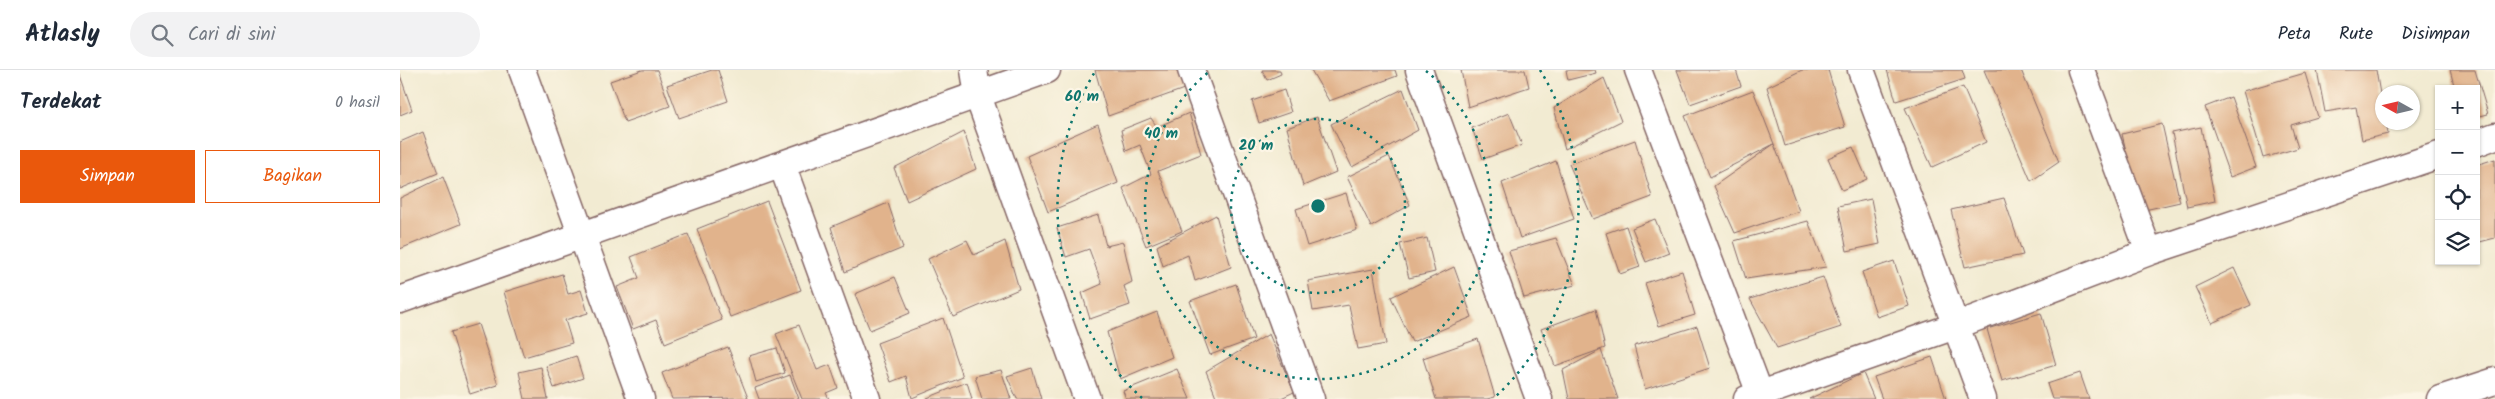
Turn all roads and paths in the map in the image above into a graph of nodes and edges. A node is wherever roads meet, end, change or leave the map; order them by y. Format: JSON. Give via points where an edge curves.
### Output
{"nodes":[{"id":1,"x":522,"y":70,"type":"edge"},
{"id":2,"x":974,"y":70,"type":"edge"},
{"id":3,"x":1047,"y":70,"type":"edge"},
{"id":4,"x":1191,"y":70,"type":"edge"},
{"id":5,"x":1419,"y":70,"type":"edge"},
{"id":6,"x":1638,"y":70,"type":"edge"},
{"id":7,"x":1862,"y":70,"type":"edge"},
{"id":8,"x":2082,"y":70,"type":"edge"},
{"id":9,"x":978,"y":96,"type":"junction"},
{"id":10,"x":2495,"y":136,"type":"edge"},
{"id":11,"x":2480,"y":142,"type":"edge"},
{"id":12,"x":2435,"y":156,"type":"edge"},
{"id":13,"x":782,"y":165,"type":"junction"},
{"id":14,"x":580,"y":236,"type":"junction"},
{"id":15,"x":2149,"y":252,"type":"junction"},
{"id":16,"x":400,"y":300,"type":"edge"},
{"id":17,"x":1955,"y":326,"type":"junction"},
{"id":18,"x":2495,"y":381,"type":"edge"},
{"id":19,"x":1756,"y":397,"type":"edge"},
{"id":20,"x":640,"y":399,"type":"edge"},
{"id":21,"x":867,"y":399,"type":"edge"},
{"id":22,"x":1087,"y":399,"type":"edge"},
{"id":23,"x":1312,"y":399,"type":"edge"},
{"id":24,"x":1539,"y":399,"type":"edge"},
{"id":25,"x":1983,"y":399,"type":"edge"},
{"id":26,"x":2440,"y":399,"type":"edge"}],
"edges":[{"from":1,"to":14,"type":"street"},
{"from":2,"to":9,"type":"street"},
{"from":3,"to":9,"type":"street"},
{"from":4,"to":23,"type":"street"},
{"from":5,"to":24,"type":"street"},
{"from":6,"to":19,"type":"street"},
{"from":7,"to":17,"type":"street"},
{"from":8,"to":15,"type":"street"},
{"from":9,"to":13,"type":"street"},
{"from":9,"to":22,"type":"street"},
{"from":10,"to":11,"type":"street"},
{"from":12,"to":15,"type":"street"},
{"from":13,"to":14,"type":"street"},
{"from":13,"to":21,"type":"street"},
{"from":14,"to":16,"type":"street"},
{"from":14,"to":20,"type":"street"},
{"from":15,"to":17,"type":"street"},
{"from":17,"to":19,"type":"street"},
{"from":17,"to":25,"type":"street"},
{"from":18,"to":26,"type":"street"}]}
